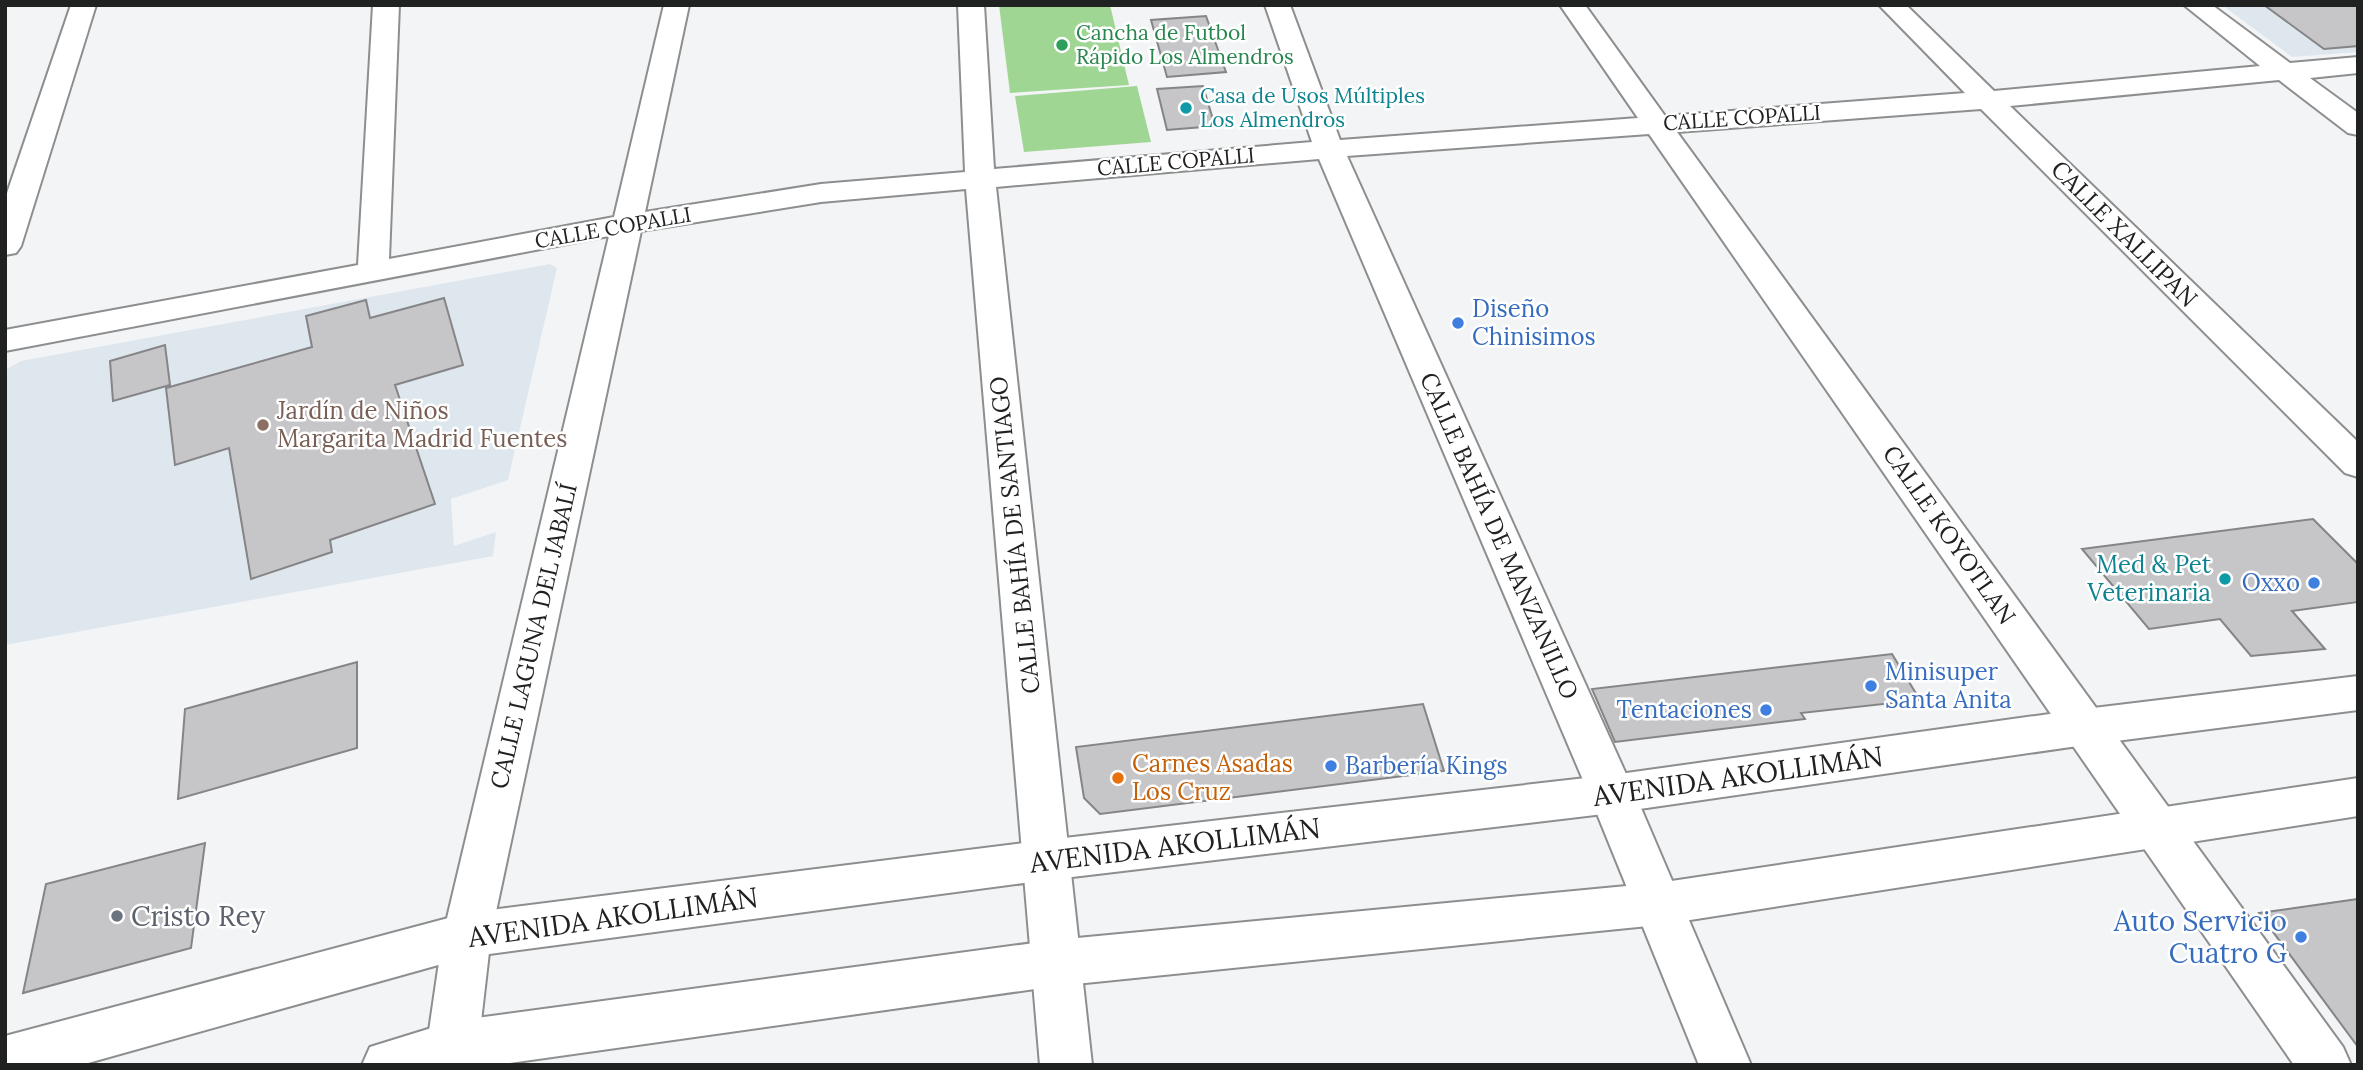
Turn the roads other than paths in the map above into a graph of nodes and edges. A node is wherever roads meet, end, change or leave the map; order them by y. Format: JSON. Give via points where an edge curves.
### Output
{"nodes":[{"id":1,"x":84,"y":5,"type":"edge"},
{"id":2,"x":386,"y":5,"type":"edge"},
{"id":3,"x":677,"y":5,"type":"edge"},
{"id":4,"x":971,"y":5,"type":"edge"},
{"id":5,"x":1277,"y":5,"type":"edge"},
{"id":6,"x":1572,"y":5,"type":"edge"},
{"id":7,"x":1891,"y":5,"type":"edge"},
{"id":8,"x":2196,"y":5,"type":"edge"},
{"id":9,"x":2358,"y":65,"type":"edge"},
{"id":10,"x":2282,"y":70,"type":"junction"},
{"id":11,"x":1988,"y":100,"type":"junction"},
{"id":12,"x":1657,"y":124,"type":"junction"},
{"id":13,"x":2358,"y":127,"type":"edge"},
{"id":14,"x":1329,"y":149,"type":"junction"},
{"id":15,"x":980,"y":178,"type":"junction"},
{"id":16,"x":626,"y":224,"type":"junction"},
{"id":17,"x":5,"y":246,"type":"edge"},
{"id":18,"x":373,"y":272,"type":"junction"},
{"id":19,"x":5,"y":341,"type":"edge"},
{"id":20,"x":2358,"y":464,"type":"edge"},
{"id":21,"x":2358,"y":693,"type":"edge"},
{"id":22,"x":2085,"y":727,"type":"junction"},
{"id":23,"x":1612,"y":794,"type":"junction"},
{"id":24,"x":2358,"y":797,"type":"edge"},
{"id":25,"x":2155,"y":825,"type":"junction"},
{"id":26,"x":1047,"y":860,"type":"junction"},
{"id":27,"x":1658,"y":904,"type":"junction"},
{"id":28,"x":467,"y":935,"type":"junction"},
{"id":29,"x":1056,"y":963,"type":"junction"},
{"id":30,"x":452,"y":1055,"type":"edge"},
{"id":31,"x":5,"y":1061,"type":"edge"},
{"id":32,"x":388,"y":1065,"type":"edge"},
{"id":33,"x":1066,"y":1065,"type":"edge"},
{"id":34,"x":1725,"y":1065,"type":"edge"},
{"id":35,"x":2325,"y":1065,"type":"edge"}],
"edges":[{"from":1,"to":17,"type":"street"},
{"from":2,"to":18,"type":"street"},
{"from":3,"to":16,"type":"street","name":"CALLE LAGUNA DEL JABALÍ"},
{"from":4,"to":15,"type":"street","name":"CALLE BAHÍA DE SANTIAGO"},
{"from":5,"to":14,"type":"street","name":"CALLE BAHÍA DE MANZANILLO"},
{"from":6,"to":12,"type":"street","name":"CALLE KOYOTLAN"},
{"from":7,"to":11,"type":"street","name":"CALLE XALLIPAN"},
{"from":8,"to":10,"type":"street"},
{"from":9,"to":10,"type":"street","name":"CALLE COPALLI"},
{"from":10,"to":11,"type":"street","name":"CALLE COPALLI"},
{"from":10,"to":13,"type":"street"},
{"from":11,"to":12,"type":"street","name":"CALLE COPALLI"},
{"from":11,"to":20,"type":"street","name":"CALLE XALLIPAN"},
{"from":12,"to":14,"type":"street","name":"CALLE COPALLI"},
{"from":12,"to":22,"type":"street","name":"CALLE KOYOTLAN"},
{"from":14,"to":15,"type":"street","name":"CALLE COPALLI"},
{"from":14,"to":23,"type":"street","name":"CALLE BAHÍA DE MANZANILLO"},
{"from":15,"to":16,"type":"street","name":"CALLE COPALLI","via":[[821,193]]},
{"from":15,"to":26,"type":"street","name":"CALLE BAHÍA DE SANTIAGO"},
{"from":16,"to":18,"type":"street","name":"CALLE COPALLI"},
{"from":16,"to":28,"type":"street","name":"CALLE LAGUNA DEL JABALÍ"},
{"from":18,"to":19,"type":"street","name":"CALLE COPALLI"},
{"from":21,"to":22,"type":"street","name":"AVENIDA AKOLLIMÁN"},
{"from":22,"to":23,"type":"street","name":"AVENIDA AKOLLIMÁN"},
{"from":22,"to":25,"type":"street","name":"CALLE KOYOTLAN"},
{"from":23,"to":26,"type":"street","name":"AVENIDA AKOLLIMÁN"},
{"from":23,"to":27,"type":"street","name":"CALLE BAHÍA DE MANZANILLO"},
{"from":24,"to":25,"type":"street"},
{"from":25,"to":27,"type":"street"},
{"from":25,"to":35,"type":"street","name":"CALLE KOYOTLAN"},
{"from":26,"to":28,"type":"street","name":"AVENIDA AKOLLIMÁN"},
{"from":26,"to":29,"type":"street","name":"CALLE BAHÍA DE SANTIAGO"},
{"from":27,"to":29,"type":"street"},
{"from":27,"to":34,"type":"street","name":"CALLE BAHÍA DE MANZANILLO"},
{"from":28,"to":30,"type":"street","name":"CALLE LAGUNA DEL JABALÍ"},
{"from":28,"to":31,"type":"street","name":"AVENIDA AKOLLIMÁN"},
{"from":29,"to":30,"type":"street"},
{"from":29,"to":33,"type":"street","name":"CALLE BAHÍA DE SANTIAGO"},
{"from":30,"to":32,"type":"street"}]}
